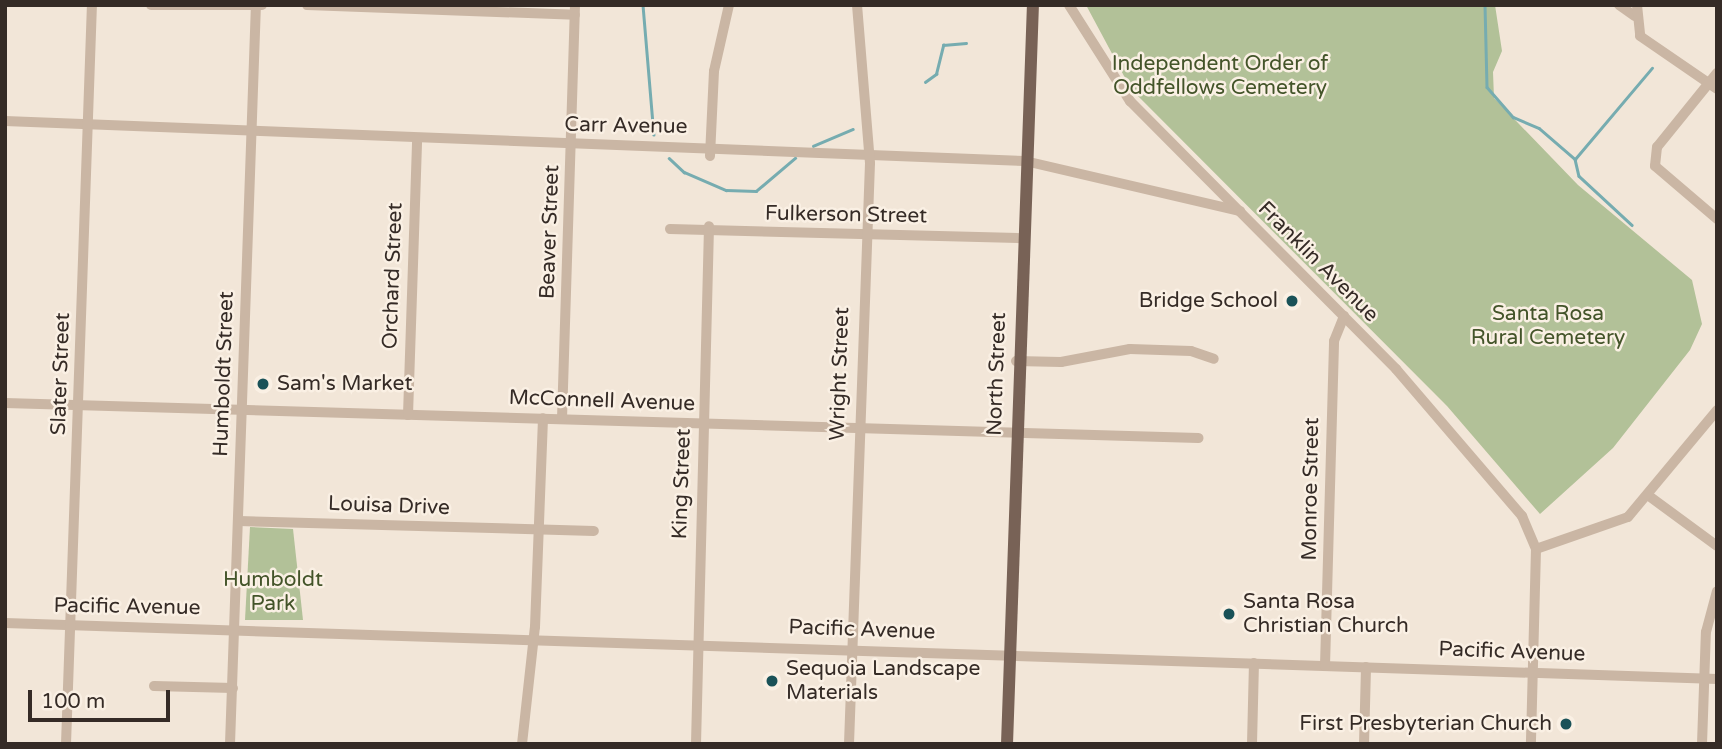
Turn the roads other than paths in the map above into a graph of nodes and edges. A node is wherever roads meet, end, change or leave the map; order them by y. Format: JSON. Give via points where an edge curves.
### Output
{"nodes":[{"id":1,"x":92,"y":5,"type":"edge"},
{"id":2,"x":151,"y":5,"type":"edge"},
{"id":3,"x":307,"y":5,"type":"edge"},
{"id":4,"x":729,"y":5,"type":"edge"},
{"id":5,"x":857,"y":5,"type":"edge"},
{"id":6,"x":1033,"y":5,"type":"edge"},
{"id":7,"x":1069,"y":5,"type":"edge"},
{"id":8,"x":1619,"y":5,"type":"edge"},
{"id":9,"x":362,"y":6,"type":"edge"},
{"id":10,"x":258,"y":7,"type":"edge"},
{"id":11,"x":471,"y":9,"type":"edge"},
{"id":12,"x":575,"y":10,"type":"edge"},
{"id":13,"x":1636,"y":11,"type":"edge"},
{"id":14,"x":1717,"y":73,"type":"edge"},
{"id":15,"x":1713,"y":87,"type":"edge"},
{"id":16,"x":5,"y":121,"type":"edge"},
{"id":17,"x":88,"y":123,"type":"junction"},
{"id":18,"x":251,"y":128,"type":"junction"},
{"id":19,"x":417,"y":139,"type":"junction"},
{"id":20,"x":573,"y":145,"type":"junction"},
{"id":21,"x":710,"y":151,"type":"junction"},
{"id":22,"x":870,"y":153,"type":"junction"},
{"id":23,"x":1025,"y":161,"type":"junction"},
{"id":24,"x":1240,"y":211,"type":"junction"},
{"id":25,"x":1717,"y":219,"type":"edge"},
{"id":26,"x":709,"y":228,"type":"junction"},
{"id":27,"x":670,"y":229,"type":"dead end"},
{"id":28,"x":863,"y":234,"type":"junction"},
{"id":29,"x":1021,"y":238,"type":"junction"},
{"id":30,"x":1344,"y":316,"type":"junction"},
{"id":31,"x":1214,"y":359,"type":"dead end"},
{"id":32,"x":1016,"y":361,"type":"junction"},
{"id":33,"x":5,"y":403,"type":"edge"},
{"id":34,"x":79,"y":405,"type":"junction"},
{"id":35,"x":242,"y":410,"type":"junction"},
{"id":36,"x":1717,"y":410,"type":"edge"},
{"id":37,"x":408,"y":415,"type":"junction"},
{"id":38,"x":542,"y":418,"type":"junction"},
{"id":39,"x":562,"y":419,"type":"junction"},
{"id":40,"x":704,"y":423,"type":"junction"},
{"id":41,"x":858,"y":428,"type":"junction"},
{"id":42,"x":1015,"y":434,"type":"junction"},
{"id":43,"x":1198,"y":438,"type":"dead end"},
{"id":44,"x":1649,"y":496,"type":"junction"},
{"id":45,"x":239,"y":521,"type":"junction"},
{"id":46,"x":538,"y":530,"type":"junction"},
{"id":47,"x":594,"y":531,"type":"dead end"},
{"id":48,"x":1717,"y":546,"type":"edge"},
{"id":49,"x":1536,"y":549,"type":"junction"},
{"id":50,"x":1717,"y":591,"type":"edge"},
{"id":51,"x":5,"y":623,"type":"edge"},
{"id":52,"x":68,"y":625,"type":"junction"},
{"id":53,"x":233,"y":629,"type":"junction"},
{"id":54,"x":534,"y":640,"type":"junction"},
{"id":55,"x":696,"y":645,"type":"junction"},
{"id":56,"x":851,"y":649,"type":"junction"},
{"id":57,"x":1006,"y":654,"type":"junction"},
{"id":58,"x":1254,"y":663,"type":"junction"},
{"id":59,"x":1325,"y":666,"type":"junction"},
{"id":60,"x":1366,"y":667,"type":"junction"},
{"id":61,"x":1534,"y":673,"type":"junction"},
{"id":62,"x":1704,"y":679,"type":"junction"},
{"id":63,"x":1717,"y":679,"type":"edge"},
{"id":64,"x":154,"y":686,"type":"dead end"},
{"id":65,"x":233,"y":688,"type":"junction"},
{"id":66,"x":525,"y":743,"type":"edge"},
{"id":67,"x":66,"y":744,"type":"edge"},
{"id":68,"x":230,"y":744,"type":"edge"},
{"id":69,"x":696,"y":744,"type":"edge"},
{"id":70,"x":849,"y":744,"type":"edge"},
{"id":71,"x":1007,"y":744,"type":"edge"},
{"id":72,"x":1252,"y":744,"type":"edge"},
{"id":73,"x":1364,"y":744,"type":"edge"},
{"id":74,"x":1531,"y":744,"type":"edge"},
{"id":75,"x":1702,"y":744,"type":"edge"}],
"edges":[{"from":1,"to":17,"type":"street","name":"Slater Street"},
{"from":2,"to":10,"type":"street"},
{"from":3,"to":9,"type":"street"},
{"from":4,"to":21,"type":"street","via":[[713,71]]},
{"from":5,"to":22,"type":"street","name":"Wright Street"},
{"from":6,"to":23,"type":"main road","name":"North Street"},
{"from":7,"to":24,"type":"street","name":"Franklin Avenue","via":[[1130,102]]},
{"from":8,"to":13,"type":"street"},
{"from":9,"to":11,"type":"street"},
{"from":10,"to":18,"type":"street","name":"Humboldt Street"},
{"from":11,"to":12,"type":"street"},
{"from":12,"to":20,"type":"street","name":"Beaver Street"},
{"from":13,"to":15,"type":"street","via":[[1640,36]]},
{"from":14,"to":15,"type":"street"},
{"from":15,"to":25,"type":"street","via":[[1657,147],[1655,166]]},
{"from":16,"to":17,"type":"street","name":"Carr Avenue"},
{"from":17,"to":18,"type":"street","name":"Carr Avenue"},
{"from":17,"to":34,"type":"street","name":"Slater Street"},
{"from":18,"to":19,"type":"street","name":"Carr Avenue"},
{"from":18,"to":35,"type":"street","name":"Humboldt Street"},
{"from":19,"to":20,"type":"street","name":"Carr Avenue"},
{"from":19,"to":37,"type":"street","name":"Orchard Street"},
{"from":20,"to":21,"type":"street","name":"Carr Avenue"},
{"from":20,"to":39,"type":"street","name":"Beaver Street"},
{"from":21,"to":22,"type":"street","name":"Carr Avenue"},
{"from":22,"to":23,"type":"street","name":"Carr Avenue"},
{"from":22,"to":28,"type":"street","name":"Wright Street"},
{"from":23,"to":24,"type":"street","name":"Carr Avenue"},
{"from":23,"to":29,"type":"main road","name":"North Street"},
{"from":24,"to":30,"type":"street","name":"Franklin Avenue"},
{"from":26,"to":27,"type":"street","name":"Fulkerson Street"},
{"from":26,"to":28,"type":"street","name":"Fulkerson Street"},
{"from":26,"to":40,"type":"street","name":"King Street"},
{"from":28,"to":29,"type":"street","name":"Fulkerson Street"},
{"from":28,"to":41,"type":"street","name":"Wright Street"},
{"from":29,"to":32,"type":"main road","name":"North Street"},
{"from":30,"to":49,"type":"street","name":"Franklin Avenue","via":[[1503,486]]},
{"from":30,"to":59,"type":"street","name":"Monroe Street","via":[[1334,341]]},
{"from":31,"to":32,"type":"street","via":[[1191,351],[1130,349],[1061,362]]},
{"from":32,"to":42,"type":"main road","name":"North Street"},
{"from":33,"to":34,"type":"street","name":"McConnell Avenue"},
{"from":34,"to":35,"type":"street","name":"McConnell Avenue"},
{"from":34,"to":52,"type":"street","name":"Slater Street"},
{"from":35,"to":37,"type":"street","name":"McConnell Avenue"},
{"from":35,"to":45,"type":"street","name":"Humboldt Street"},
{"from":36,"to":44,"type":"street"},
{"from":37,"to":38,"type":"street","name":"McConnell Avenue"},
{"from":38,"to":39,"type":"street","name":"McConnell Avenue"},
{"from":38,"to":46,"type":"street"},
{"from":39,"to":40,"type":"street","name":"McConnell Avenue"},
{"from":40,"to":41,"type":"street","name":"McConnell Avenue"},
{"from":40,"to":55,"type":"street","name":"King Street"},
{"from":41,"to":42,"type":"street","name":"McConnell Avenue"},
{"from":41,"to":56,"type":"street","name":"Wright Street"},
{"from":42,"to":43,"type":"street","name":"McConnell Avenue"},
{"from":42,"to":57,"type":"main road","name":"North Street"},
{"from":44,"to":48,"type":"street"},
{"from":44,"to":49,"type":"street","via":[[1604,529]]},
{"from":45,"to":46,"type":"street","name":"Louisa Drive"},
{"from":45,"to":53,"type":"street","name":"Humboldt Street"},
{"from":46,"to":47,"type":"street","name":"Louisa Drive"},
{"from":46,"to":54,"type":"street"},
{"from":49,"to":61,"type":"street"},
{"from":50,"to":62,"type":"street","via":[[1709,606]]},
{"from":51,"to":52,"type":"street","name":"Pacific Avenue"},
{"from":52,"to":53,"type":"street","name":"Pacific Avenue"},
{"from":52,"to":67,"type":"street","name":"Slater Street"},
{"from":53,"to":54,"type":"street","name":"Pacific Avenue"},
{"from":53,"to":65,"type":"street","name":"Humboldt Street"},
{"from":54,"to":55,"type":"street","name":"Pacific Avenue"},
{"from":54,"to":66,"type":"street"},
{"from":55,"to":56,"type":"street","name":"Pacific Avenue"},
{"from":55,"to":69,"type":"street","name":"King Street"},
{"from":56,"to":57,"type":"street","name":"Pacific Avenue"},
{"from":56,"to":70,"type":"street","name":"Wright Street"},
{"from":57,"to":58,"type":"street","name":"Pacific Avenue"},
{"from":57,"to":71,"type":"main road","name":"North Street"},
{"from":58,"to":59,"type":"street","name":"Pacific Avenue"},
{"from":58,"to":72,"type":"street"},
{"from":59,"to":60,"type":"street","name":"Pacific Avenue"},
{"from":60,"to":61,"type":"street","name":"Pacific Avenue"},
{"from":60,"to":73,"type":"street"},
{"from":61,"to":62,"type":"street","name":"Pacific Avenue"},
{"from":61,"to":74,"type":"street"},
{"from":62,"to":63,"type":"street","name":"Pacific Avenue"},
{"from":62,"to":75,"type":"street"},
{"from":64,"to":65,"type":"street"},
{"from":65,"to":68,"type":"street","name":"Humboldt Street"}]}
